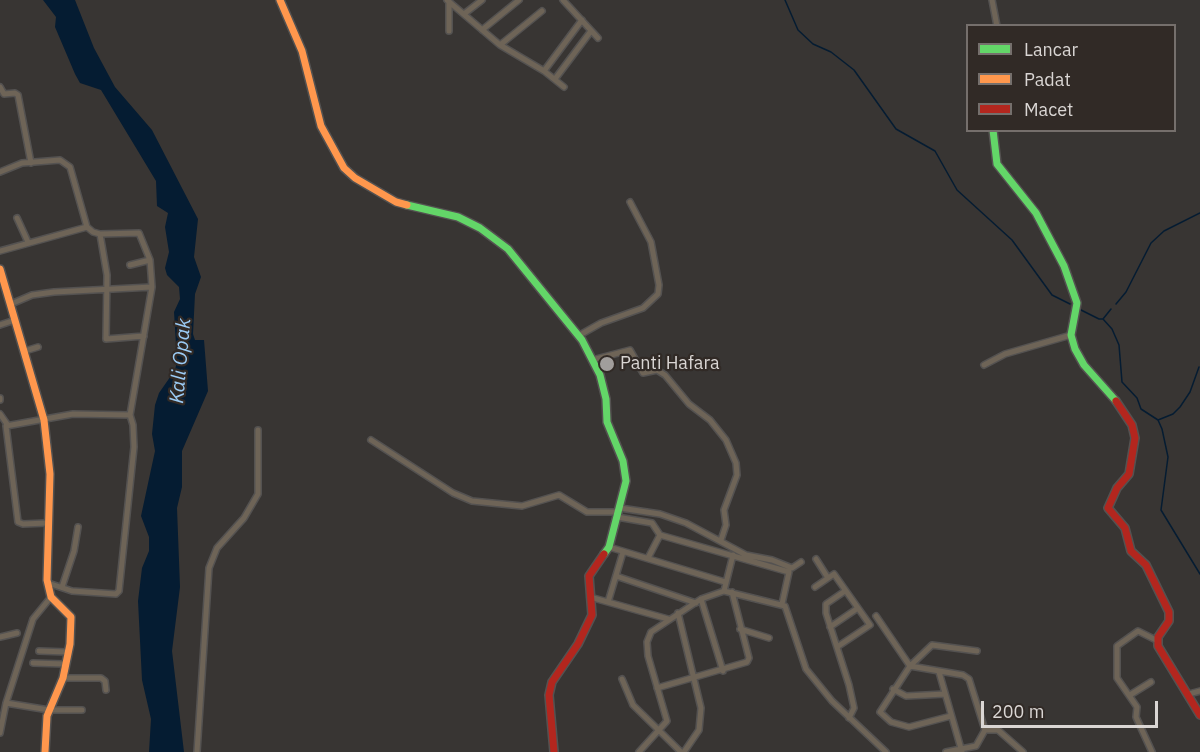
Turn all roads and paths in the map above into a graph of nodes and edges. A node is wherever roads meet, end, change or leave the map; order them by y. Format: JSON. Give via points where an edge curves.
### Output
{"nodes":[{"id":1,"x":280,"y":0,"type":"edge"},
{"id":2,"x":448,"y":0,"type":"edge"},
{"id":3,"x":482,"y":0,"type":"edge"},
{"id":4,"x":519,"y":0,"type":"edge"},
{"id":5,"x":563,"y":0,"type":"edge"},
{"id":6,"x":992,"y":0,"type":"edge"},
{"id":7,"x":542,"y":11,"type":"dead end"},
{"id":8,"x":464,"y":14,"type":"junction"},
{"id":9,"x":582,"y":20,"type":"junction"},
{"id":10,"x":997,"y":24,"type":"edge"},
{"id":11,"x":482,"y":30,"type":"junction"},
{"id":12,"x":449,"y":31,"type":"dead end"},
{"id":13,"x":591,"y":31,"type":"junction"},
{"id":14,"x":598,"y":38,"type":"dead end"},
{"id":15,"x":500,"y":45,"type":"junction"},
{"id":16,"x":544,"y":70,"type":"junction"},
{"id":17,"x":555,"y":79,"type":"junction"},
{"id":18,"x":0,"y":87,"type":"edge"},
{"id":19,"x":564,"y":87,"type":"dead end"},
{"id":20,"x":993,"y":132,"type":"edge"},
{"id":21,"x":31,"y":163,"type":"junction"},
{"id":22,"x":0,"y":172,"type":"edge"},
{"id":23,"x":630,"y":202,"type":"dead end"},
{"id":24,"x":17,"y":218,"type":"dead end"},
{"id":25,"x":87,"y":227,"type":"junction"},
{"id":26,"x":100,"y":234,"type":"junction"},
{"id":27,"x":28,"y":242,"type":"junction"},
{"id":28,"x":0,"y":250,"type":"edge"},
{"id":29,"x":150,"y":260,"type":"junction"},
{"id":30,"x":130,"y":265,"type":"dead end"},
{"id":31,"x":0,"y":269,"type":"edge"},
{"id":32,"x":152,"y":287,"type":"junction"},
{"id":33,"x":107,"y":288,"type":"junction"},
{"id":34,"x":11,"y":304,"type":"junction"},
{"id":35,"x":15,"y":320,"type":"junction"},
{"id":36,"x":0,"y":325,"type":"edge"},
{"id":37,"x":1071,"y":335,"type":"junction"},
{"id":38,"x":144,"y":336,"type":"junction"},
{"id":39,"x":578,"y":336,"type":"junction"},
{"id":40,"x":38,"y":347,"type":"dead end"},
{"id":41,"x":25,"y":351,"type":"junction"},
{"id":42,"x":592,"y":360,"type":"junction"},
{"id":43,"x":984,"y":365,"type":"dead end"},
{"id":44,"x":0,"y":414,"type":"edge"},
{"id":45,"x":130,"y":415,"type":"junction"},
{"id":46,"x":44,"y":420,"type":"junction"},
{"id":47,"x":8,"y":424,"type":"junction"},
{"id":48,"x":258,"y":430,"type":"dead end"},
{"id":49,"x":371,"y":440,"type":"dead end"},
{"id":50,"x":618,"y":512,"type":"junction"},
{"id":51,"x":47,"y":524,"type":"junction"},
{"id":52,"x":78,"y":527,"type":"dead end"},
{"id":53,"x":660,"y":535,"type":"junction"},
{"id":54,"x":722,"y":540,"type":"junction"},
{"id":55,"x":609,"y":547,"type":"junction"},
{"id":56,"x":624,"y":552,"type":"junction"},
{"id":57,"x":734,"y":555,"type":"junction"},
{"id":58,"x":648,"y":558,"type":"junction"},
{"id":59,"x":816,"y":559,"type":"dead end"},
{"id":60,"x":801,"y":562,"type":"dead end"},
{"id":61,"x":616,"y":576,"type":"junction"},
{"id":62,"x":828,"y":578,"type":"junction"},
{"id":63,"x":725,"y":582,"type":"junction"},
{"id":64,"x":48,"y":584,"type":"junction"},
{"id":65,"x":61,"y":587,"type":"junction"},
{"id":66,"x":815,"y":587,"type":"dead end"},
{"id":67,"x":724,"y":591,"type":"junction"},
{"id":68,"x":845,"y":591,"type":"junction"},
{"id":69,"x":732,"y":592,"type":"junction"},
{"id":70,"x":51,"y":597,"type":"junction"},
{"id":71,"x":590,"y":597,"type":"junction"},
{"id":72,"x":699,"y":601,"type":"junction"},
{"id":73,"x":608,"y":602,"type":"junction"},
{"id":74,"x":783,"y":605,"type":"junction"},
{"id":75,"x":858,"y":608,"type":"junction"},
{"id":76,"x":678,"y":613,"type":"junction"},
{"id":77,"x":876,"y":616,"type":"dead end"},
{"id":78,"x":668,"y":619,"type":"junction"},
{"id":79,"x":830,"y":627,"type":"junction"},
{"id":80,"x":740,"y":629,"type":"junction"},
{"id":81,"x":17,"y":633,"type":"dead end"},
{"id":82,"x":0,"y":637,"type":"edge"},
{"id":83,"x":769,"y":638,"type":"dead end"},
{"id":84,"x":1158,"y":641,"type":"junction"},
{"id":85,"x":837,"y":647,"type":"junction"},
{"id":86,"x":39,"y":651,"type":"dead end"},
{"id":87,"x":977,"y":651,"type":"dead end"},
{"id":88,"x":67,"y":652,"type":"junction"},
{"id":89,"x":33,"y":663,"type":"dead end"},
{"id":90,"x":65,"y":664,"type":"junction"},
{"id":91,"x":910,"y":666,"type":"junction"},
{"id":92,"x":723,"y":671,"type":"junction"},
{"id":93,"x":939,"y":672,"type":"junction"},
{"id":94,"x":63,"y":678,"type":"junction"},
{"id":95,"x":694,"y":678,"type":"junction"},
{"id":96,"x":622,"y":679,"type":"dead end"},
{"id":97,"x":1150,"y":682,"type":"dead end"},
{"id":98,"x":657,"y":688,"type":"junction"},
{"id":99,"x":894,"y":689,"type":"junction"},
{"id":100,"x":106,"y":690,"type":"dead end"},
{"id":101,"x":1200,"y":691,"type":"edge"},
{"id":102,"x":945,"y":694,"type":"junction"},
{"id":103,"x":1189,"y":694,"type":"junction"},
{"id":104,"x":1130,"y":695,"type":"junction"},
{"id":105,"x":9,"y":704,"type":"junction"},
{"id":106,"x":49,"y":710,"type":"junction"},
{"id":107,"x":82,"y":710,"type":"dead end"},
{"id":108,"x":1200,"y":715,"type":"edge"},
{"id":109,"x":951,"y":716,"type":"junction"},
{"id":110,"x":1,"y":718,"type":"edge"},
{"id":111,"x":849,"y":718,"type":"junction"},
{"id":112,"x":985,"y":728,"type":"junction"},
{"id":113,"x":661,"y":731,"type":"junction"},
{"id":114,"x":0,"y":733,"type":"edge"},
{"id":115,"x":962,"y":750,"type":"edge"},
{"id":116,"x":45,"y":752,"type":"edge"},
{"id":117,"x":197,"y":752,"type":"edge"},
{"id":118,"x":554,"y":752,"type":"edge"},
{"id":119,"x":639,"y":752,"type":"edge"},
{"id":120,"x":683,"y":752,"type":"edge"},
{"id":121,"x":886,"y":752,"type":"edge"},
{"id":122,"x":946,"y":752,"type":"edge"},
{"id":123,"x":1023,"y":752,"type":"edge"},
{"id":124,"x":1152,"y":752,"type":"edge"}],
"edges":[{"from":1,"to":39,"type":"street","via":[[302,51],[323,132],[344,168],[396,202],[436,210],[480,228],[521,263]]},
{"from":2,"to":8,"type":"street"},
{"from":2,"to":12,"type":"street"},
{"from":3,"to":8,"type":"street"},
{"from":4,"to":11,"type":"street"},
{"from":5,"to":9,"type":"street"},
{"from":6,"to":10,"type":"street"},
{"from":7,"to":15,"type":"street"},
{"from":8,"to":11,"type":"street"},
{"from":9,"to":13,"type":"street"},
{"from":9,"to":16,"type":"street"},
{"from":11,"to":15,"type":"street"},
{"from":13,"to":14,"type":"street"},
{"from":13,"to":17,"type":"street"},
{"from":15,"to":16,"type":"street"},
{"from":16,"to":17,"type":"street"},
{"from":17,"to":19,"type":"street"},
{"from":18,"to":21,"type":"street","via":[[4,94],[18,95]]},
{"from":20,"to":37,"type":"street","via":[[997,164],[1036,213],[1064,266],[1077,303]]},
{"from":21,"to":22,"type":"street"},
{"from":21,"to":25,"type":"street","via":[[60,160],[70,167]]},
{"from":23,"to":39,"type":"street","via":[[651,242],[660,285],[658,294],[643,308],[601,322]]},
{"from":24,"to":27,"type":"street"},
{"from":25,"to":26,"type":"street"},
{"from":25,"to":27,"type":"street"},
{"from":26,"to":29,"type":"street","via":[[139,233]]},
{"from":26,"to":33,"type":"street"},
{"from":27,"to":28,"type":"street"},
{"from":29,"to":30,"type":"street"},
{"from":29,"to":32,"type":"street"},
{"from":31,"to":34,"type":"street"},
{"from":32,"to":33,"type":"street"},
{"from":32,"to":38,"type":"street"},
{"from":33,"to":34,"type":"street","via":[[32,295]]},
{"from":33,"to":38,"type":"street","via":[[106,339]]},
{"from":34,"to":35,"type":"street"},
{"from":35,"to":36,"type":"street"},
{"from":35,"to":41,"type":"street"},
{"from":37,"to":43,"type":"street","via":[[1005,354]]},
{"from":37,"to":84,"type":"street","via":[[1084,365],[1113,396],[1134,431],[1128,477],[1117,488],[1108,508],[1125,528],[1131,551],[1146,565],[1169,612],[1169,621]]},
{"from":38,"to":45,"type":"street"},
{"from":39,"to":42,"type":"street"},
{"from":40,"to":41,"type":"street"},
{"from":41,"to":46,"type":"street"},
{"from":42,"to":50,"type":"street","via":[[606,399],[607,422],[627,476]]},
{"from":42,"to":54,"type":"street","via":[[630,350],[643,374],[657,370],[665,375],[726,440],[737,475],[724,510]]},
{"from":44,"to":47,"type":"street"},
{"from":45,"to":46,"type":"street","via":[[90,413]]},
{"from":45,"to":65,"type":"street","via":[[135,447],[119,591],[83,592]]},
{"from":46,"to":47,"type":"street"},
{"from":46,"to":51,"type":"street","via":[[50,474]]},
{"from":47,"to":51,"type":"street","via":[[18,522]]},
{"from":48,"to":117,"type":"street","via":[[258,494],[244,518],[217,548],[209,568]]},
{"from":49,"to":50,"type":"street","via":[[472,501],[522,506],[559,495],[587,512]]},
{"from":50,"to":53,"type":"street","via":[[652,524]]},
{"from":50,"to":54,"type":"street","via":[[660,514]]},
{"from":50,"to":55,"type":"street"},
{"from":51,"to":64,"type":"street"},
{"from":52,"to":65,"type":"street"},
{"from":53,"to":57,"type":"street"},
{"from":53,"to":58,"type":"street"},
{"from":54,"to":60,"type":"street","via":[[740,553],[792,568]]},
{"from":55,"to":56,"type":"street"},
{"from":55,"to":71,"type":"street","via":[[589,576]]},
{"from":56,"to":58,"type":"street"},
{"from":56,"to":61,"type":"street"},
{"from":57,"to":63,"type":"street"},
{"from":57,"to":74,"type":"street","via":[[789,572]]},
{"from":58,"to":63,"type":"street"},
{"from":59,"to":62,"type":"street"},
{"from":61,"to":72,"type":"street"},
{"from":61,"to":73,"type":"street"},
{"from":62,"to":66,"type":"street"},
{"from":62,"to":68,"type":"street","via":[[834,574]]},
{"from":63,"to":67,"type":"street"},
{"from":64,"to":65,"type":"street"},
{"from":64,"to":70,"type":"street"},
{"from":67,"to":69,"type":"street"},
{"from":67,"to":72,"type":"street"},
{"from":68,"to":75,"type":"street"},
{"from":68,"to":79,"type":"street","via":[[826,604]]},
{"from":69,"to":74,"type":"street"},
{"from":69,"to":80,"type":"street"},
{"from":70,"to":88,"type":"street","via":[[71,617]]},
{"from":70,"to":105,"type":"street","via":[[33,619]]},
{"from":71,"to":73,"type":"street"},
{"from":71,"to":118,"type":"street","via":[[592,615],[550,688]]},
{"from":72,"to":76,"type":"street"},
{"from":72,"to":92,"type":"street"},
{"from":73,"to":78,"type":"street"},
{"from":74,"to":111,"type":"street","via":[[806,669]]},
{"from":75,"to":79,"type":"street"},
{"from":75,"to":85,"type":"street","via":[[870,625]]},
{"from":76,"to":78,"type":"street"},
{"from":76,"to":95,"type":"street"},
{"from":77,"to":91,"type":"street"},
{"from":78,"to":98,"type":"street","via":[[651,632],[647,642]]},
{"from":79,"to":85,"type":"street"},
{"from":80,"to":83,"type":"street"},
{"from":80,"to":92,"type":"street","via":[[748,661]]},
{"from":81,"to":82,"type":"street"},
{"from":84,"to":103,"type":"street"},
{"from":84,"to":104,"type":"street","via":[[1138,631],[1117,646],[1117,678]]},
{"from":85,"to":111,"type":"street","via":[[854,708]]},
{"from":86,"to":88,"type":"street"},
{"from":87,"to":91,"type":"street","via":[[932,645]]},
{"from":88,"to":90,"type":"street"},
{"from":89,"to":90,"type":"street"},
{"from":90,"to":94,"type":"street"},
{"from":91,"to":93,"type":"street"},
{"from":91,"to":99,"type":"street"},
{"from":92,"to":95,"type":"street"},
{"from":93,"to":102,"type":"street"},
{"from":93,"to":112,"type":"street","via":[[968,678]]},
{"from":94,"to":100,"type":"street","via":[[101,678]]},
{"from":94,"to":106,"type":"street"},
{"from":95,"to":98,"type":"street"},
{"from":95,"to":120,"type":"street","via":[[701,708],[700,726]]},
{"from":96,"to":113,"type":"street","via":[[633,705]]},
{"from":97,"to":104,"type":"street"},
{"from":98,"to":113,"type":"street","via":[[667,718]]},
{"from":99,"to":102,"type":"street","via":[[906,696]]},
{"from":99,"to":109,"type":"street","via":[[880,712],[891,722],[917,726]]},
{"from":101,"to":103,"type":"street"},
{"from":102,"to":109,"type":"street"},
{"from":103,"to":108,"type":"street"},
{"from":104,"to":124,"type":"street"},
{"from":105,"to":106,"type":"street"},
{"from":105,"to":110,"type":"street"},
{"from":106,"to":107,"type":"street"},
{"from":106,"to":116,"type":"street"},
{"from":109,"to":115,"type":"street"},
{"from":110,"to":114,"type":"street"},
{"from":111,"to":121,"type":"street"},
{"from":112,"to":115,"type":"street","via":[[975,746]]},
{"from":112,"to":123,"type":"street","via":[[998,730]]},
{"from":113,"to":119,"type":"street"},
{"from":113,"to":120,"type":"street"},
{"from":115,"to":122,"type":"street"}]}
